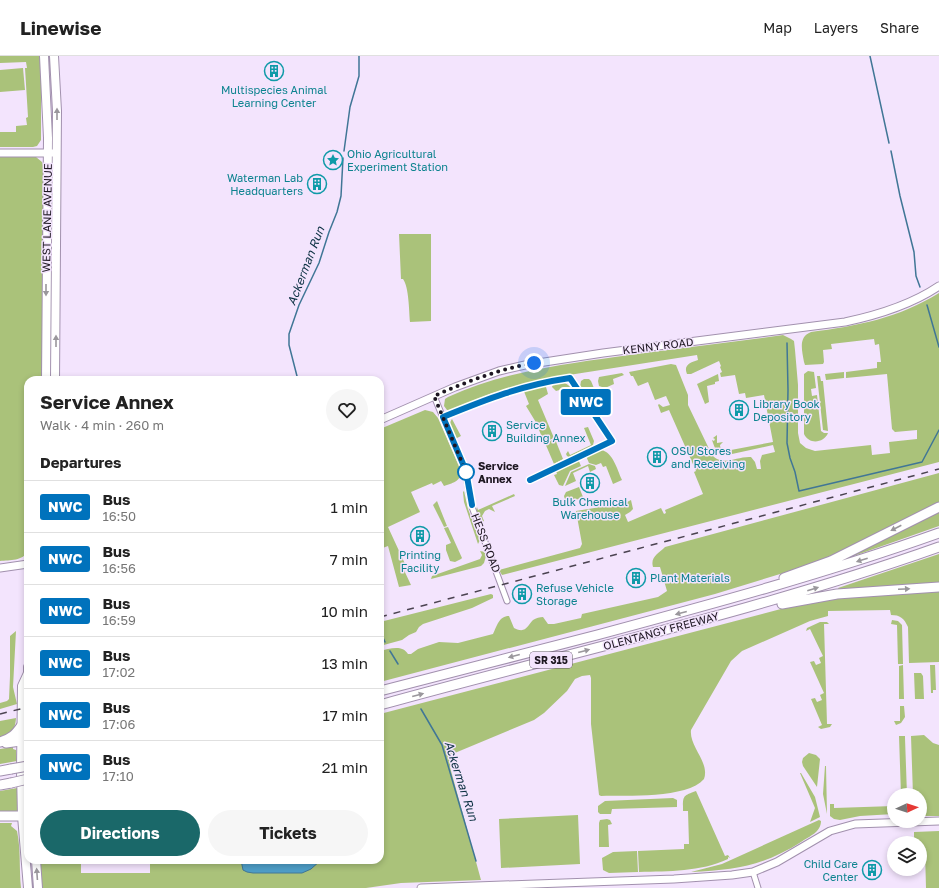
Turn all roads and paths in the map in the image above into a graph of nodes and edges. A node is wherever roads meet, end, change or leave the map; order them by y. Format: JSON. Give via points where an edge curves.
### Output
{"nodes":[{"id":1,"x":44,"y":56,"type":"edge"},
{"id":2,"x":54,"y":56,"type":"edge"},
{"id":3,"x":0,"y":153,"type":"edge"},
{"id":4,"x":48,"y":153,"type":"junction"},
{"id":5,"x":56,"y":153,"type":"junction"},
{"id":6,"x":939,"y":286,"type":"edge"},
{"id":7,"x":46,"y":376,"type":"edge"},
{"id":8,"x":55,"y":376,"type":"edge"},
{"id":9,"x":434,"y":396,"type":"junction"},
{"id":10,"x":384,"y":418,"type":"edge"},
{"id":11,"x":939,"y":507,"type":"edge"},
{"id":12,"x":939,"y":533,"type":"edge"},
{"id":13,"x":939,"y":547,"type":"edge"},
{"id":14,"x":24,"y":565,"type":"edge"},
{"id":15,"x":0,"y":568,"type":"edge"},
{"id":16,"x":939,"y":587,"type":"edge"},
{"id":17,"x":507,"y":600,"type":"dead end"},
{"id":18,"x":718,"y":603,"type":"junction"},
{"id":19,"x":722,"y":615,"type":"junction"},
{"id":20,"x":24,"y":682,"type":"edge"},
{"id":21,"x":384,"y":690,"type":"edge"},
{"id":22,"x":384,"y":704,"type":"edge"},
{"id":23,"x":22,"y":725,"type":"junction"},
{"id":24,"x":24,"y":735,"type":"edge"},
{"id":25,"x":24,"y":740,"type":"edge"},
{"id":26,"x":0,"y":743,"type":"edge"},
{"id":27,"x":24,"y":767,"type":"edge"},
{"id":28,"x":0,"y":771,"type":"edge"},
{"id":29,"x":24,"y":780,"type":"edge"},
{"id":30,"x":0,"y":785,"type":"edge"},
{"id":31,"x":0,"y":816,"type":"edge"},
{"id":32,"x":24,"y":816,"type":"edge"},
{"id":33,"x":939,"y":821,"type":"edge"},
{"id":34,"x":27,"y":864,"type":"edge"},
{"id":35,"x":36,"y":864,"type":"edge"},
{"id":36,"x":753,"y":872,"type":"junction"},
{"id":37,"x":599,"y":884,"type":"edge"},
{"id":38,"x":28,"y":888,"type":"edge"},
{"id":39,"x":38,"y":888,"type":"edge"},
{"id":40,"x":421,"y":888,"type":"edge"},
{"id":41,"x":758,"y":888,"type":"edge"}],
"edges":[{"from":1,"to":4,"type":"main road","name":"WEST LANE AVENUE"},
{"from":5,"to":2,"type":"main road","name":"WEST LANE AVENUE","one_way":true},
{"from":3,"to":4,"type":"street"},
{"from":4,"to":5,"type":"street"},
{"from":4,"to":7,"type":"main road","name":"WEST LANE AVENUE","one_way":true},
{"from":8,"to":5,"type":"main road","name":"WEST LANE AVENUE","one_way":true},
{"from":6,"to":9,"type":"street","name":"KENNY ROAD","via":[[901,306],[860,319],[537,363],[499,371]]},
{"from":9,"to":10,"type":"street","name":"KENNY ROAD"},
{"from":9,"to":17,"type":"street","name":"HESS ROAD","via":[[466,471],[472,507]]},
{"from":11,"to":18,"type":"highway","one_way":true,"via":[[831,561]]},
{"from":12,"to":18,"type":"highway","name":"OLENTANGY FREEWAY","number":"SR 315","one_way":true,"via":[[885,553]]},
{"from":19,"to":13,"type":"highway","name":"OLENTANGY FREEWAY","number":"SR 315","one_way":true,"via":[[801,593]]},
{"from":14,"to":15,"type":"street"},
{"from":19,"to":16,"type":"highway","one_way":true,"via":[[837,594]]},
{"from":18,"to":21,"type":"highway","name":"OLENTANGY FREEWAY","number":"SR 315","one_way":true},
{"from":22,"to":19,"type":"highway","name":"OLENTANGY FREEWAY","number":"SR 315","one_way":true},
{"from":20,"to":23,"type":"main road"},
{"from":23,"to":24,"type":"main road"},
{"from":23,"to":26,"type":"highway","via":[[10,738]]},
{"from":25,"to":26,"type":"highway"},
{"from":27,"to":28,"type":"highway","bridge":true},
{"from":29,"to":30,"type":"highway","bridge":true},
{"from":31,"to":32,"type":"highway"},
{"from":33,"to":36,"type":"street","via":[[855,824],[843,827],[830,831],[777,862]]},
{"from":34,"to":38,"type":"main road"},
{"from":39,"to":35,"type":"main road","one_way":true},
{"from":36,"to":37,"type":"street"},
{"from":36,"to":41,"type":"street"},
{"from":37,"to":40,"type":"street"}]}
